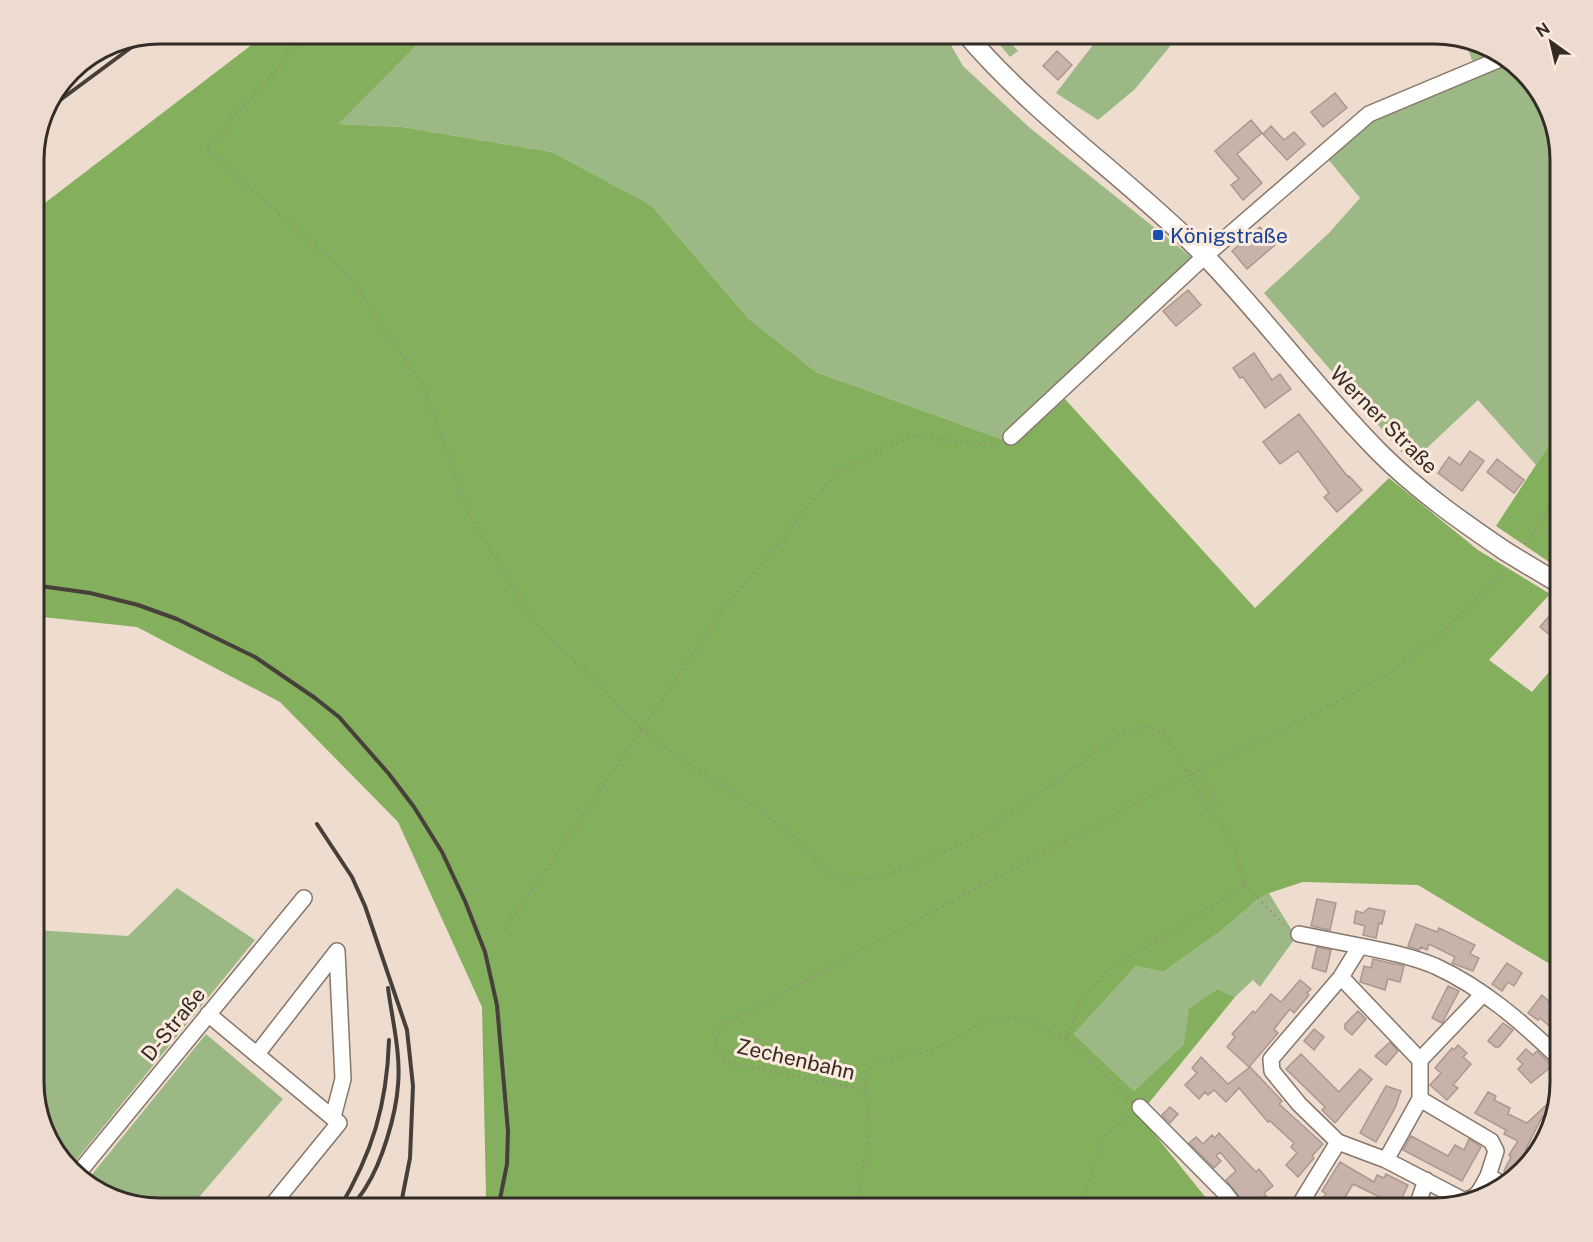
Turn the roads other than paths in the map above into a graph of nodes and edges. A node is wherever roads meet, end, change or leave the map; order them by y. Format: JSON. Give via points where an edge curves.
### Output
{"nodes":[{"id":1,"x":975,"y":44,"type":"edge"},
{"id":2,"x":1495,"y":61,"type":"edge"},
{"id":3,"x":1205,"y":256,"type":"junction"},
{"id":4,"x":1011,"y":437,"type":"road end"},
{"id":5,"x":1550,"y":578,"type":"edge"},
{"id":6,"x":304,"y":898,"type":"dead end"},
{"id":7,"x":1299,"y":934,"type":"road end"},
{"id":8,"x":1360,"y":946,"type":"junction"},
{"id":9,"x":1341,"y":977,"type":"junction"},
{"id":10,"x":1483,"y":994,"type":"junction"},
{"id":11,"x":208,"y":1014,"type":"junction"},
{"id":12,"x":1550,"y":1049,"type":"edge"},
{"id":13,"x":257,"y":1054,"type":"junction"},
{"id":14,"x":1420,"y":1060,"type":"junction"},
{"id":15,"x":1420,"y":1099,"type":"junction"},
{"id":16,"x":1140,"y":1107,"type":"road end"},
{"id":17,"x":333,"y":1117,"type":"junction"},
{"id":18,"x":1338,"y":1142,"type":"junction"},
{"id":19,"x":1386,"y":1160,"type":"junction"},
{"id":20,"x":82,"y":1169,"type":"edge"},
{"id":21,"x":1488,"y":1176,"type":"junction"},
{"id":22,"x":1426,"y":1180,"type":"junction"},
{"id":23,"x":1496,"y":1180,"type":"edge"},
{"id":24,"x":1480,"y":1189,"type":"edge"},
{"id":25,"x":1458,"y":1196,"type":"edge"},
{"id":26,"x":277,"y":1198,"type":"edge"},
{"id":27,"x":1228,"y":1198,"type":"edge"},
{"id":28,"x":1304,"y":1198,"type":"edge"},
{"id":29,"x":1420,"y":1198,"type":"edge"}],
"edges":[{"from":1,"to":3,"type":"main road","name":"Werner Straße","via":[[1010,82]]},
{"from":2,"to":3,"type":"street","via":[[1369,114]]},
{"from":3,"to":4,"type":"street"},
{"from":3,"to":5,"type":"main road","name":"Werner Straße","bridge":true,"via":[[1379,453],[1507,558]]},
{"from":6,"to":11,"type":"street","name":"D-Straße"},
{"from":7,"to":8,"type":"street"},
{"from":8,"to":9,"type":"street"},
{"from":8,"to":10,"type":"street","via":[[1434,966]]},
{"from":9,"to":14,"type":"street"},
{"from":9,"to":18,"type":"street","via":[[1274,1054],[1270,1065],[1299,1104]]},
{"from":10,"to":12,"type":"street"},
{"from":10,"to":14,"type":"street"},
{"from":11,"to":13,"type":"street"},
{"from":11,"to":20,"type":"street","name":"D-Straße"},
{"from":13,"to":17,"type":"street"},
{"from":13,"to":17,"type":"street","via":[[337,951],[344,1080]]},
{"from":14,"to":15,"type":"street"},
{"from":15,"to":19,"type":"street"},
{"from":15,"to":21,"type":"street","via":[[1491,1141],[1496,1151]]},
{"from":16,"to":27,"type":"street"},
{"from":17,"to":26,"type":"street","via":[[339,1123]]},
{"from":18,"to":19,"type":"street"},
{"from":18,"to":28,"type":"street"},
{"from":19,"to":22,"type":"street"},
{"from":21,"to":23,"type":"street"},
{"from":21,"to":24,"type":"street"},
{"from":22,"to":25,"type":"street"},
{"from":22,"to":29,"type":"street"}]}
